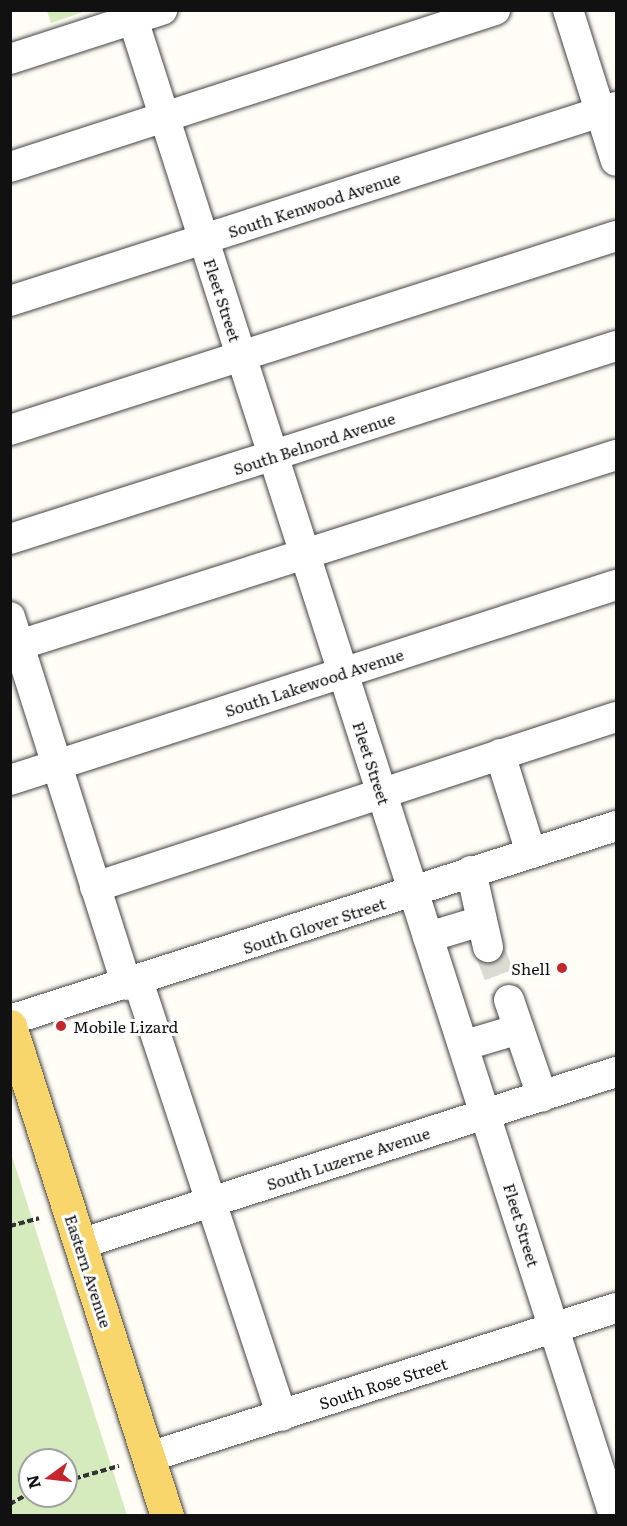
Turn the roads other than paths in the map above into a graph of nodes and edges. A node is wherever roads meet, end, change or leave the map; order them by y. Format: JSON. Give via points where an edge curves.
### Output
{"nodes":[{"id":1,"x":162,"y":10,"type":"edge"},
{"id":2,"x":495,"y":10,"type":"edge"},
{"id":3,"x":568,"y":10,"type":"edge"},
{"id":4,"x":131,"y":15,"type":"edge"},
{"id":5,"x":10,"y":59,"type":"edge"},
{"id":6,"x":609,"y":109,"type":"edge"},
{"id":7,"x":164,"y":117,"type":"junction"},
{"id":8,"x":616,"y":161,"type":"edge"},
{"id":9,"x":10,"y":167,"type":"edge"},
{"id":10,"x":616,"y":236,"type":"edge"},
{"id":11,"x":203,"y":239,"type":"junction"},
{"id":12,"x":10,"y":301,"type":"edge"},
{"id":13,"x":616,"y":346,"type":"edge"},
{"id":14,"x":241,"y":357,"type":"junction"},
{"id":15,"x":10,"y":430,"type":"edge"},
{"id":16,"x":616,"y":455,"type":"edge"},
{"id":17,"x":273,"y":457,"type":"junction"},
{"id":18,"x":10,"y":539,"type":"edge"},
{"id":19,"x":304,"y":554,"type":"junction"},
{"id":20,"x":616,"y":585,"type":"edge"},
{"id":21,"x":10,"y":617,"type":"edge"},
{"id":22,"x":20,"y":645,"type":"junction"},
{"id":23,"x":343,"y":673,"type":"junction"},
{"id":24,"x":616,"y":717,"type":"edge"},
{"id":25,"x":500,"y":754,"type":"junction"},
{"id":26,"x":57,"y":765,"type":"junction"},
{"id":27,"x":10,"y":780,"type":"edge"},
{"id":28,"x":381,"y":791,"type":"junction"},
{"id":29,"x":616,"y":826,"type":"edge"},
{"id":30,"x":531,"y":853,"type":"junction"},
{"id":31,"x":471,"y":872,"type":"junction"},
{"id":32,"x":95,"y":887,"type":"junction"},
{"id":33,"x":414,"y":893,"type":"junction"},
{"id":34,"x":428,"y":938,"type":"junction"},
{"id":35,"x":133,"y":983,"type":"junction"},
{"id":36,"x":509,"y":1000,"type":"tunnel mouth"},
{"id":37,"x":10,"y":1020,"type":"edge"},
{"id":38,"x":10,"y":1026,"type":"edge"},
{"id":39,"x":519,"y":1029,"type":"junction"},
{"id":40,"x":465,"y":1045,"type":"junction"},
{"id":41,"x":616,"y":1071,"type":"edge"},
{"id":42,"x":542,"y":1096,"type":"junction"},
{"id":43,"x":488,"y":1113,"type":"junction"},
{"id":44,"x":211,"y":1202,"type":"junction"},
{"id":45,"x":80,"y":1244,"type":"junction"},
{"id":46,"x":616,"y":1308,"type":"edge"},
{"id":47,"x":553,"y":1328,"type":"junction"},
{"id":48,"x":282,"y":1416,"type":"junction"},
{"id":49,"x":134,"y":1462,"type":"junction"},
{"id":50,"x":167,"y":1515,"type":"edge"},
{"id":51,"x":614,"y":1515,"type":"edge"}],
"edges":[{"from":1,"to":4,"type":"street"},
{"from":2,"to":7,"type":"street"},
{"from":3,"to":6,"type":"street"},
{"from":4,"to":5,"type":"street"},
{"from":4,"to":7,"type":"street","name":"Fleet Street"},
{"from":6,"to":8,"type":"street"},
{"from":6,"to":11,"type":"street","name":"South Kenwood Avenue"},
{"from":7,"to":9,"type":"street"},
{"from":7,"to":11,"type":"street","name":"Fleet Street"},
{"from":10,"to":14,"type":"street"},
{"from":11,"to":12,"type":"street","name":"South Kenwood Avenue"},
{"from":11,"to":14,"type":"street","name":"Fleet Street"},
{"from":13,"to":17,"type":"street","name":"South Belnord Avenue"},
{"from":14,"to":15,"type":"street"},
{"from":14,"to":17,"type":"street","name":"Fleet Street"},
{"from":16,"to":19,"type":"street"},
{"from":17,"to":18,"type":"street","name":"South Belnord Avenue"},
{"from":17,"to":19,"type":"street","name":"Fleet Street"},
{"from":19,"to":22,"type":"street"},
{"from":19,"to":23,"type":"street","name":"Fleet Street"},
{"from":20,"to":23,"type":"street","name":"South Lakewood Avenue"},
{"from":21,"to":22,"type":"street"},
{"from":22,"to":26,"type":"street"},
{"from":23,"to":26,"type":"street","name":"South Lakewood Avenue"},
{"from":23,"to":28,"type":"street","name":"Fleet Street"},
{"from":24,"to":25,"type":"street"},
{"from":25,"to":28,"type":"street"},
{"from":25,"to":30,"type":"street"},
{"from":26,"to":27,"type":"street","name":"South Lakewood Avenue"},
{"from":26,"to":32,"type":"street"},
{"from":28,"to":32,"type":"street"},
{"from":28,"to":33,"type":"street","name":"Fleet Street"},
{"from":29,"to":30,"type":"street","name":"South Glover Street"},
{"from":30,"to":31,"type":"street","name":"South Glover Street"},
{"from":31,"to":33,"type":"street","name":"South Glover Street"},
{"from":31,"to":34,"type":"street","via":[[485,934]]},
{"from":32,"to":35,"type":"street"},
{"from":33,"to":34,"type":"street","name":"Fleet Street"},
{"from":33,"to":35,"type":"street","name":"South Glover Street"},
{"from":34,"to":40,"type":"street","name":"Fleet Street"},
{"from":35,"to":37,"type":"street","name":"South Glover Street"},
{"from":35,"to":44,"type":"street"},
{"from":36,"to":39,"type":"street"},
{"from":38,"to":45,"type":"main road","name":"Eastern Avenue"},
{"from":39,"to":40,"type":"street"},
{"from":39,"to":42,"type":"street"},
{"from":40,"to":43,"type":"street","name":"Fleet Street"},
{"from":41,"to":42,"type":"street","name":"South Luzerne Avenue"},
{"from":42,"to":43,"type":"street","name":"South Luzerne Avenue"},
{"from":43,"to":44,"type":"street","name":"South Luzerne Avenue"},
{"from":43,"to":47,"type":"street","name":"Fleet Street"},
{"from":44,"to":45,"type":"street","name":"South Luzerne Avenue"},
{"from":44,"to":48,"type":"street"},
{"from":45,"to":49,"type":"main road","name":"Eastern Avenue"},
{"from":46,"to":47,"type":"street","name":"South Rose Street"},
{"from":47,"to":48,"type":"street","name":"South Rose Street"},
{"from":47,"to":51,"type":"street","name":"Fleet Street"},
{"from":48,"to":49,"type":"street","name":"South Rose Street"},
{"from":49,"to":50,"type":"main road","name":"Eastern Avenue"}]}
